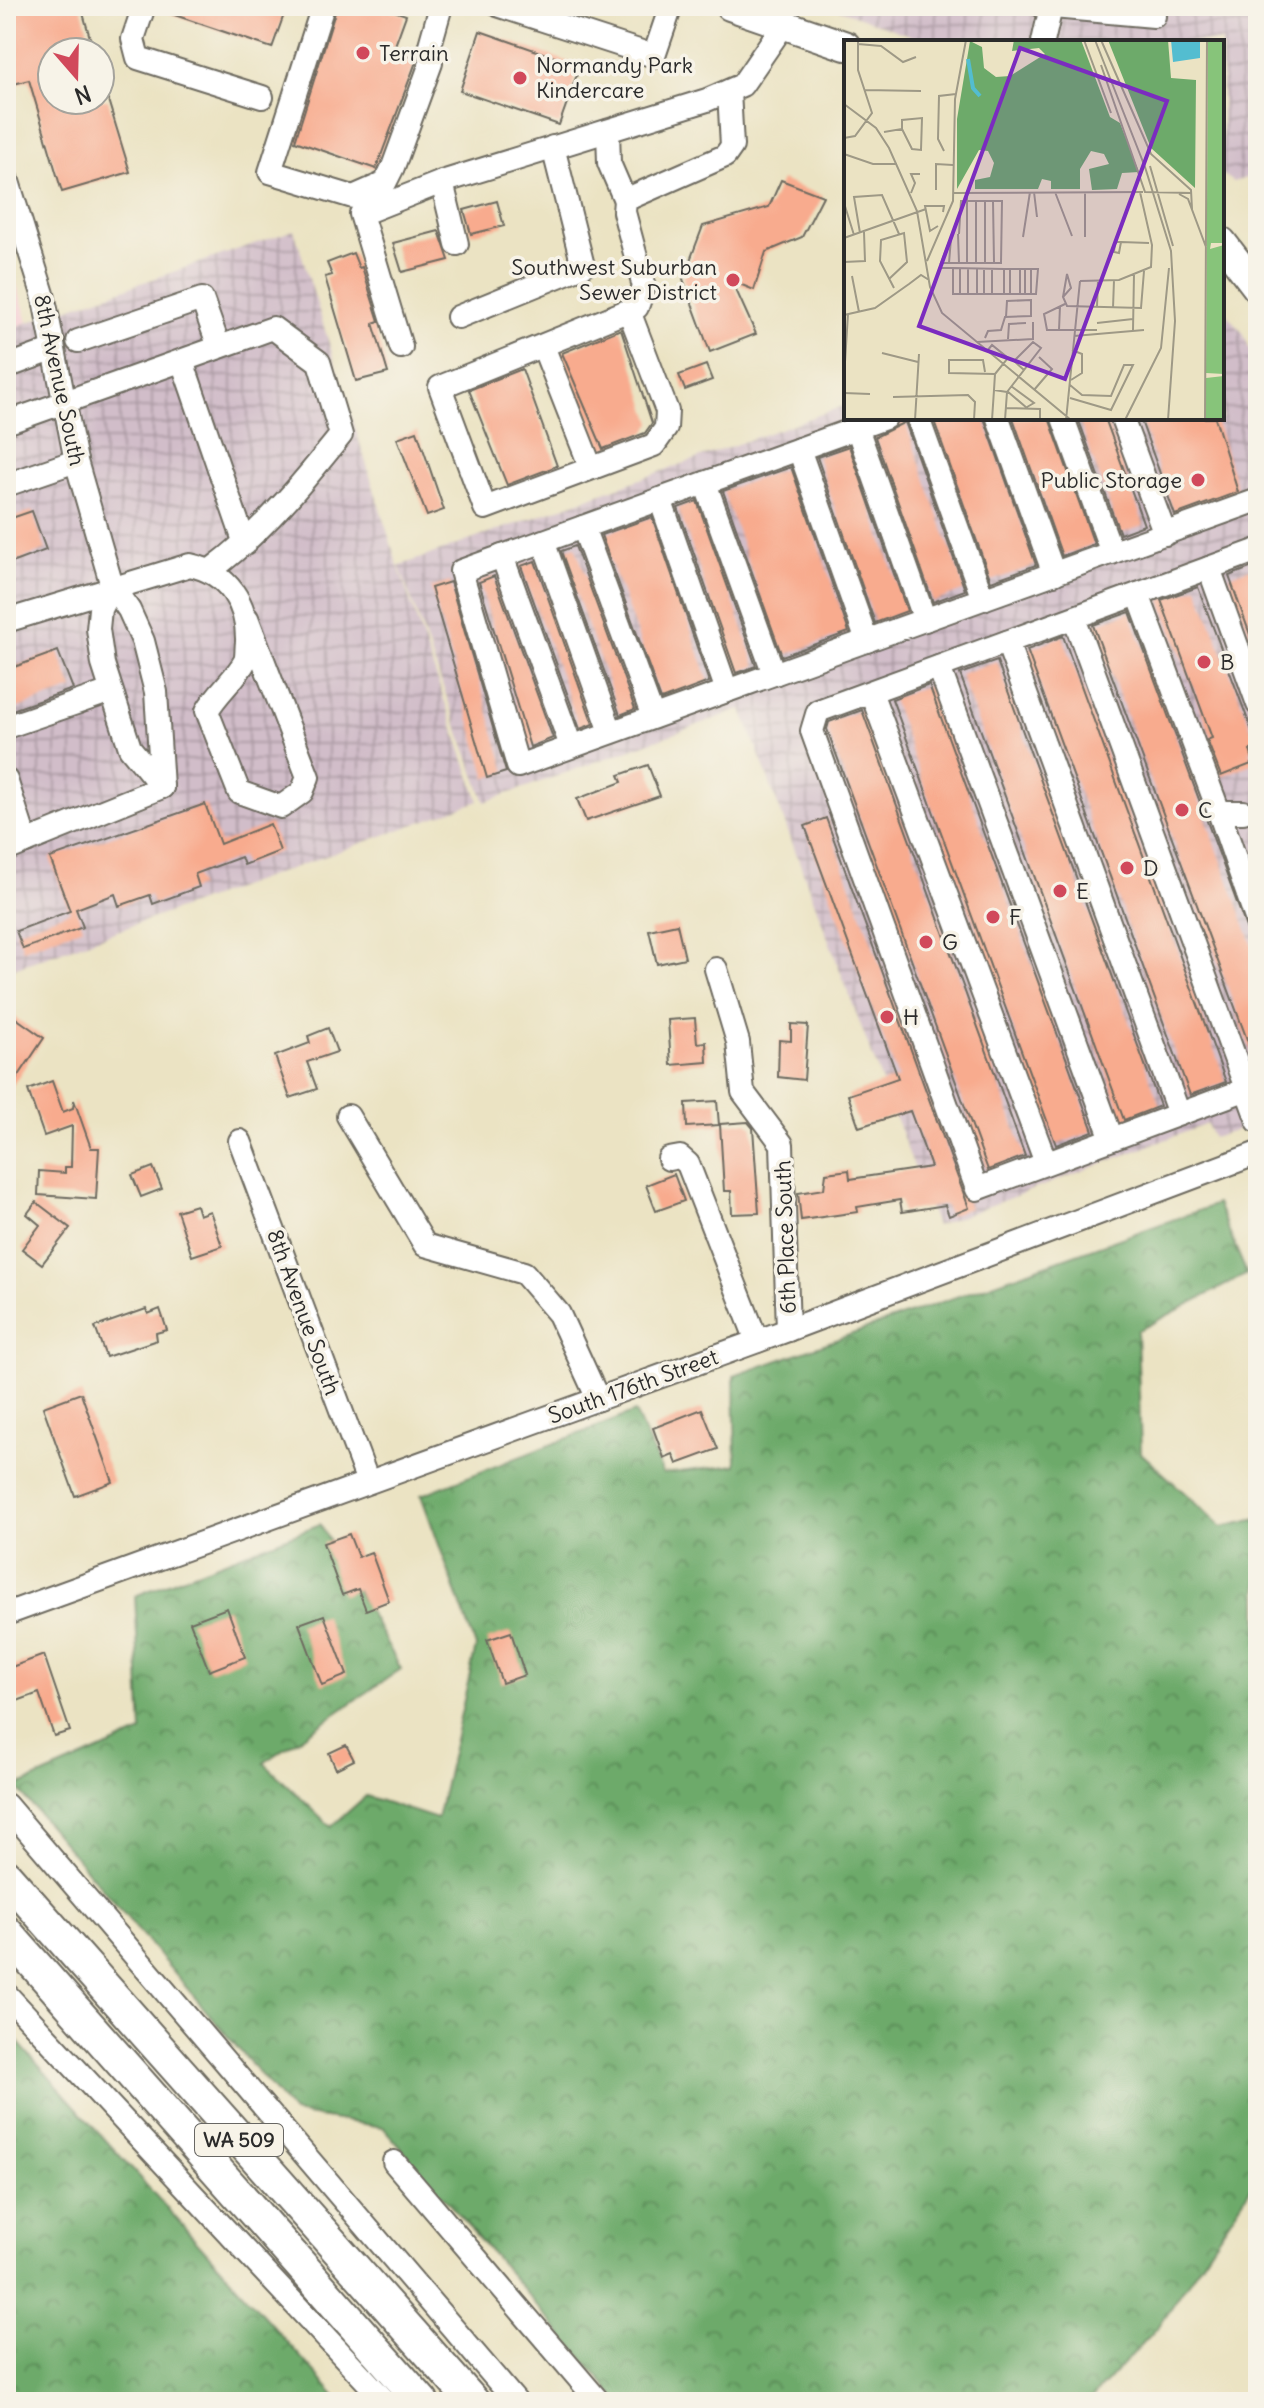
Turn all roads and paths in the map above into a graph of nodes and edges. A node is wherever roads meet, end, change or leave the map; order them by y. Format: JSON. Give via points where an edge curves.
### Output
{"nodes":[{"id":1,"x":144,"y":6,"type":"edge"},
{"id":2,"x":323,"y":6,"type":"edge"},
{"id":3,"x":441,"y":6,"type":"edge"},
{"id":4,"x":500,"y":6,"type":"edge"},
{"id":5,"x":671,"y":6,"type":"edge"},
{"id":6,"x":730,"y":6,"type":"edge"},
{"id":7,"x":1042,"y":6,"type":"edge"},
{"id":8,"x":1051,"y":7,"type":"edge"},
{"id":9,"x":1154,"y":16,"type":"dead end"},
{"id":10,"x":784,"y":24,"type":"junction"},
{"id":11,"x":1043,"y":40,"type":"edge"},
{"id":12,"x":844,"y":45,"type":"edge"},
{"id":13,"x":729,"y":91,"type":"junction"},
{"id":14,"x":262,"y":97,"type":"dead end"},
{"id":15,"x":608,"y":131,"type":"junction"},
{"id":16,"x":553,"y":147,"type":"junction"},
{"id":17,"x":6,"y":175,"type":"edge"},
{"id":18,"x":442,"y":182,"type":"junction"},
{"id":19,"x":625,"y":200,"type":"junction"},
{"id":20,"x":457,"y":244,"type":"dead end"},
{"id":21,"x":1224,"y":245,"type":"edge"},
{"id":22,"x":17,"y":248,"type":"edge"},
{"id":23,"x":1258,"y":289,"type":"edge"},
{"id":24,"x":629,"y":311,"type":"junction"},
{"id":25,"x":458,"y":317,"type":"dead end"},
{"id":26,"x":78,"y":341,"type":"dead end"},
{"id":27,"x":543,"y":346,"type":"junction"},
{"id":28,"x":219,"y":347,"type":"junction"},
{"id":29,"x":401,"y":347,"type":"dead end"},
{"id":30,"x":52,"y":350,"type":"junction"},
{"id":31,"x":182,"y":361,"type":"junction"},
{"id":32,"x":6,"y":367,"type":"edge"},
{"id":33,"x":62,"y":403,"type":"junction"},
{"id":34,"x":879,"y":420,"type":"edge"},
{"id":35,"x":919,"y":420,"type":"edge"},
{"id":36,"x":999,"y":420,"type":"edge"},
{"id":37,"x":1064,"y":420,"type":"edge"},
{"id":38,"x":1123,"y":420,"type":"edge"},
{"id":39,"x":6,"y":423,"type":"edge"},
{"id":40,"x":857,"y":428,"type":"junction"},
{"id":41,"x":799,"y":449,"type":"junction"},
{"id":42,"x":76,"y":461,"type":"junction"},
{"id":43,"x":591,"y":468,"type":"junction"},
{"id":44,"x":705,"y":483,"type":"junction"},
{"id":45,"x":6,"y":485,"type":"edge"},
{"id":46,"x":660,"y":499,"type":"junction"},
{"id":47,"x":1258,"y":500,"type":"edge"},
{"id":48,"x":583,"y":527,"type":"junction"},
{"id":49,"x":1165,"y":534,"type":"junction"},
{"id":50,"x":543,"y":541,"type":"junction"},
{"id":51,"x":245,"y":544,"type":"junction"},
{"id":52,"x":1258,"y":550,"type":"edge"},
{"id":53,"x":1112,"y":553,"type":"junction"},
{"id":54,"x":502,"y":556,"type":"junction"},
{"id":55,"x":1209,"y":568,"type":"junction"},
{"id":56,"x":211,"y":570,"type":"junction"},
{"id":57,"x":1054,"y":574,"type":"junction"},
{"id":58,"x":112,"y":586,"type":"junction"},
{"id":59,"x":1138,"y":594,"type":"junction"},
{"id":60,"x":983,"y":599,"type":"junction"},
{"id":61,"x":247,"y":618,"type":"junction"},
{"id":62,"x":1074,"y":618,"type":"junction"},
{"id":63,"x":925,"y":620,"type":"junction"},
{"id":64,"x":6,"y":621,"type":"edge"},
{"id":65,"x":867,"y":641,"type":"junction"},
{"id":66,"x":1007,"y":642,"type":"junction"},
{"id":67,"x":939,"y":667,"type":"junction"},
{"id":68,"x":774,"y":674,"type":"junction"},
{"id":69,"x":111,"y":691,"type":"junction"},
{"id":70,"x":727,"y":691,"type":"junction"},
{"id":71,"x":871,"y":692,"type":"junction"},
{"id":72,"x":1258,"y":704,"type":"edge"},
{"id":73,"x":653,"y":717,"type":"junction"},
{"id":74,"x":6,"y":727,"type":"edge"},
{"id":75,"x":611,"y":732,"type":"junction"},
{"id":76,"x":571,"y":746,"type":"junction"},
{"id":77,"x":6,"y":780,"type":"edge"},
{"id":78,"x":162,"y":787,"type":"junction"},
{"id":79,"x":1219,"y":812,"type":"junction"},
{"id":80,"x":1243,"y":812,"type":"dead end"},
{"id":81,"x":16,"y":846,"type":"edge"},
{"id":82,"x":1258,"y":924,"type":"edge"},
{"id":83,"x":716,"y":969,"type":"dead end"},
{"id":84,"x":1252,"y":1087,"type":"edge"},
{"id":85,"x":1179,"y":1114,"type":"junction"},
{"id":86,"x":348,"y":1116,"type":"dead end"},
{"id":87,"x":1258,"y":1121,"type":"edge"},
{"id":88,"x":1112,"y":1139,"type":"junction"},
{"id":89,"x":240,"y":1141,"type":"dead end"},
{"id":90,"x":1258,"y":1153,"type":"edge"},
{"id":91,"x":669,"y":1159,"type":"dead end"},
{"id":92,"x":1046,"y":1163,"type":"junction"},
{"id":93,"x":788,"y":1330,"type":"junction"},
{"id":94,"x":757,"y":1341,"type":"junction"},
{"id":95,"x":598,"y":1399,"type":"junction"},
{"id":96,"x":368,"y":1482,"type":"junction"},
{"id":97,"x":6,"y":1614,"type":"edge"},
{"id":98,"x":6,"y":1805,"type":"edge"},
{"id":99,"x":6,"y":1876,"type":"edge"},
{"id":100,"x":6,"y":1932,"type":"edge"},
{"id":101,"x":6,"y":1994,"type":"edge"},
{"id":102,"x":394,"y":2162,"type":"dead end"},
{"id":103,"x":386,"y":2402,"type":"edge"},
{"id":104,"x":422,"y":2402,"type":"edge"},
{"id":105,"x":473,"y":2402,"type":"edge"},
{"id":106,"x":516,"y":2402,"type":"edge"},
{"id":107,"x":599,"y":2402,"type":"edge"}],
"edges":[{"from":1,"to":14,"type":"street","via":[[133,39],[138,58]]},
{"from":2,"to":3,"type":"street","via":[[270,172],[353,197],[385,183],[393,167],[431,63],[430,45]]},
{"from":4,"to":5,"type":"street","via":[[654,56]]},
{"from":6,"to":10,"type":"main road"},
{"from":7,"to":8,"type":"street"},
{"from":8,"to":9,"type":"street"},
{"from":8,"to":11,"type":"street"},
{"from":10,"to":12,"type":"main road"},
{"from":10,"to":13,"type":"street","via":[[742,85]]},
{"from":13,"to":15,"type":"street"},
{"from":13,"to":19,"type":"street","via":[[732,146],[725,156]]},
{"from":15,"to":16,"type":"street"},
{"from":15,"to":19,"type":"street","via":[[609,163]]},
{"from":16,"to":18,"type":"street"},
{"from":16,"to":25,"type":"street","via":[[583,266]]},
{"from":17,"to":22,"type":"street","name":"8th Avenue South"},
{"from":18,"to":20,"type":"street"},
{"from":18,"to":29,"type":"street","via":[[361,214]]},
{"from":19,"to":24,"type":"street","via":[[644,287],[642,298]]},
{"from":21,"to":23,"type":"main road"},
{"from":22,"to":30,"type":"street","name":"8th Avenue South","via":[[43,294]]},
{"from":24,"to":27,"type":"street"},
{"from":24,"to":43,"type":"street","via":[[667,411],[666,428],[654,445]]},
{"from":26,"to":28,"type":"street","via":[[202,299]]},
{"from":27,"to":43,"type":"street"},
{"from":27,"to":43,"type":"street","via":[[440,387],[485,508]]},
{"from":28,"to":31,"type":"street"},
{"from":28,"to":51,"type":"street","via":[[273,328],[319,362],[341,435],[289,501]]},
{"from":30,"to":32,"type":"street"},
{"from":30,"to":33,"type":"street","name":"8th Avenue South"},
{"from":31,"to":33,"type":"street"},
{"from":31,"to":51,"type":"street"},
{"from":33,"to":39,"type":"street"},
{"from":33,"to":42,"type":"street","name":"8th Avenue South"},
{"from":34,"to":40,"type":"street"},
{"from":35,"to":60,"type":"street"},
{"from":36,"to":57,"type":"street"},
{"from":37,"to":53,"type":"street"},
{"from":38,"to":49,"type":"street"},
{"from":40,"to":41,"type":"street"},
{"from":40,"to":63,"type":"street"},
{"from":41,"to":44,"type":"street"},
{"from":41,"to":65,"type":"street"},
{"from":42,"to":45,"type":"street"},
{"from":42,"to":58,"type":"street","name":"8th Avenue South"},
{"from":44,"to":46,"type":"street"},
{"from":44,"to":68,"type":"street"},
{"from":46,"to":48,"type":"street"},
{"from":46,"to":70,"type":"street"},
{"from":47,"to":49,"type":"street"},
{"from":48,"to":50,"type":"street"},
{"from":48,"to":73,"type":"street"},
{"from":49,"to":53,"type":"street"},
{"from":50,"to":54,"type":"street"},
{"from":50,"to":75,"type":"street"},
{"from":51,"to":56,"type":"street"},
{"from":52,"to":55,"type":"street"},
{"from":53,"to":57,"type":"street"},
{"from":54,"to":76,"type":"street"},
{"from":54,"to":76,"type":"street","via":[[461,571],[518,766]]},
{"from":55,"to":59,"type":"street"},
{"from":55,"to":72,"type":"street"},
{"from":56,"to":58,"type":"street","via":[[190,565]]},
{"from":56,"to":61,"type":"street","via":[[229,587]]},
{"from":57,"to":60,"type":"street"},
{"from":58,"to":64,"type":"street"},
{"from":58,"to":69,"type":"street","via":[[100,609],[98,629]]},
{"from":58,"to":78,"type":"street","name":"8th Avenue South","via":[[143,641],[156,692]]},
{"from":59,"to":62,"type":"street"},
{"from":59,"to":79,"type":"street"},
{"from":60,"to":63,"type":"street"},
{"from":61,"to":61,"type":"street","via":[[308,777],[302,792],[281,807],[239,792],[207,711],[246,660]]},
{"from":62,"to":66,"type":"street"},
{"from":62,"to":84,"type":"street"},
{"from":63,"to":65,"type":"street"},
{"from":65,"to":68,"type":"street"},
{"from":66,"to":67,"type":"street"},
{"from":66,"to":85,"type":"street"},
{"from":67,"to":71,"type":"street"},
{"from":67,"to":88,"type":"street"},
{"from":68,"to":70,"type":"street"},
{"from":69,"to":74,"type":"street"},
{"from":69,"to":78,"type":"street","via":[[130,748]]},
{"from":70,"to":73,"type":"street"},
{"from":71,"to":92,"type":"street"},
{"from":71,"to":92,"type":"street","via":[[818,711],[812,731],[977,1189]]},
{"from":73,"to":75,"type":"street"},
{"from":75,"to":76,"type":"street"},
{"from":77,"to":81,"type":"street"},
{"from":78,"to":81,"type":"street"},
{"from":79,"to":80,"type":"street"},
{"from":79,"to":82,"type":"street"},
{"from":83,"to":93,"type":"street","name":"6th Place South","via":[[738,1042],[743,1092],[782,1144]]},
{"from":84,"to":85,"type":"street"},
{"from":84,"to":87,"type":"street"},
{"from":85,"to":88,"type":"street"},
{"from":86,"to":95,"type":"street","via":[[425,1245],[524,1273],[559,1314]]},
{"from":88,"to":92,"type":"street"},
{"from":89,"to":96,"type":"street","name":"8th Avenue South"},
{"from":90,"to":93,"type":"street","name":"South 176th Street"},
{"from":91,"to":94,"type":"street","via":[[680,1157],[688,1164]]},
{"from":93,"to":94,"type":"street","name":"South 176th Street"},
{"from":94,"to":95,"type":"street","name":"South 176th Street"},
{"from":95,"to":96,"type":"street","name":"South 176th Street"},
{"from":96,"to":97,"type":"street","name":"South 176th Street"},
{"from":98,"to":106,"type":"street"},
{"from":99,"to":105,"type":"highway","number":"WA 509"},
{"from":100,"to":104,"type":"highway","number":"WA 509"},
{"from":101,"to":103,"type":"street"},
{"from":102,"to":107,"type":"street"}]}
